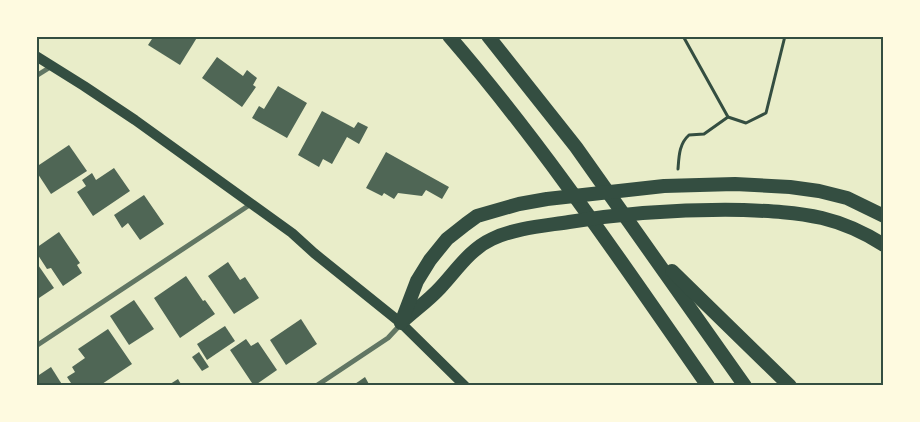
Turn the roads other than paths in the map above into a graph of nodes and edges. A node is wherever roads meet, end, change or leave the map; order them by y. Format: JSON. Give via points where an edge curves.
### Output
{"nodes":[{"id":1,"x":449,"y":36,"type":"edge"},
{"id":2,"x":488,"y":36,"type":"edge"},
{"id":3,"x":36,"y":56,"type":"edge"},
{"id":4,"x":52,"y":66,"type":"junction"},
{"id":5,"x":36,"y":76,"type":"edge"},
{"id":6,"x":251,"y":204,"type":"junction"},
{"id":7,"x":884,"y":216,"type":"edge"},
{"id":8,"x":884,"y":245,"type":"edge"},
{"id":9,"x":647,"y":247,"type":"junction"},
{"id":10,"x":401,"y":323,"type":"junction"},
{"id":11,"x":36,"y":346,"type":"edge"},
{"id":12,"x":316,"y":386,"type":"edge"},
{"id":13,"x":465,"y":386,"type":"edge"},
{"id":14,"x":708,"y":386,"type":"edge"},
{"id":15,"x":745,"y":386,"type":"edge"},
{"id":16,"x":790,"y":386,"type":"edge"}],
"edges":[{"from":1,"to":14,"type":"highway","via":[[540,149]]},
{"from":2,"to":9,"type":"highway","via":[[576,147]]},
{"from":3,"to":4,"type":"main road"},
{"from":4,"to":5,"type":"street"},
{"from":4,"to":6,"type":"main road","via":[[135,120]]},
{"from":6,"to":10,"type":"main road","via":[[292,233]]},
{"from":6,"to":11,"type":"street"},
{"from":7,"to":10,"type":"highway","via":[[847,198],[819,191],[736,184],[646,187],[519,204],[477,216],[447,239],[417,281]]},
{"from":8,"to":10,"type":"highway","via":[[821,218],[762,210],[674,211],[538,226],[499,236],[480,246]]},
{"from":9,"to":15,"type":"highway"},
{"from":9,"to":16,"type":"highway"},
{"from":10,"to":12,"type":"street","via":[[388,338]]},
{"from":10,"to":13,"type":"main road"}]}
